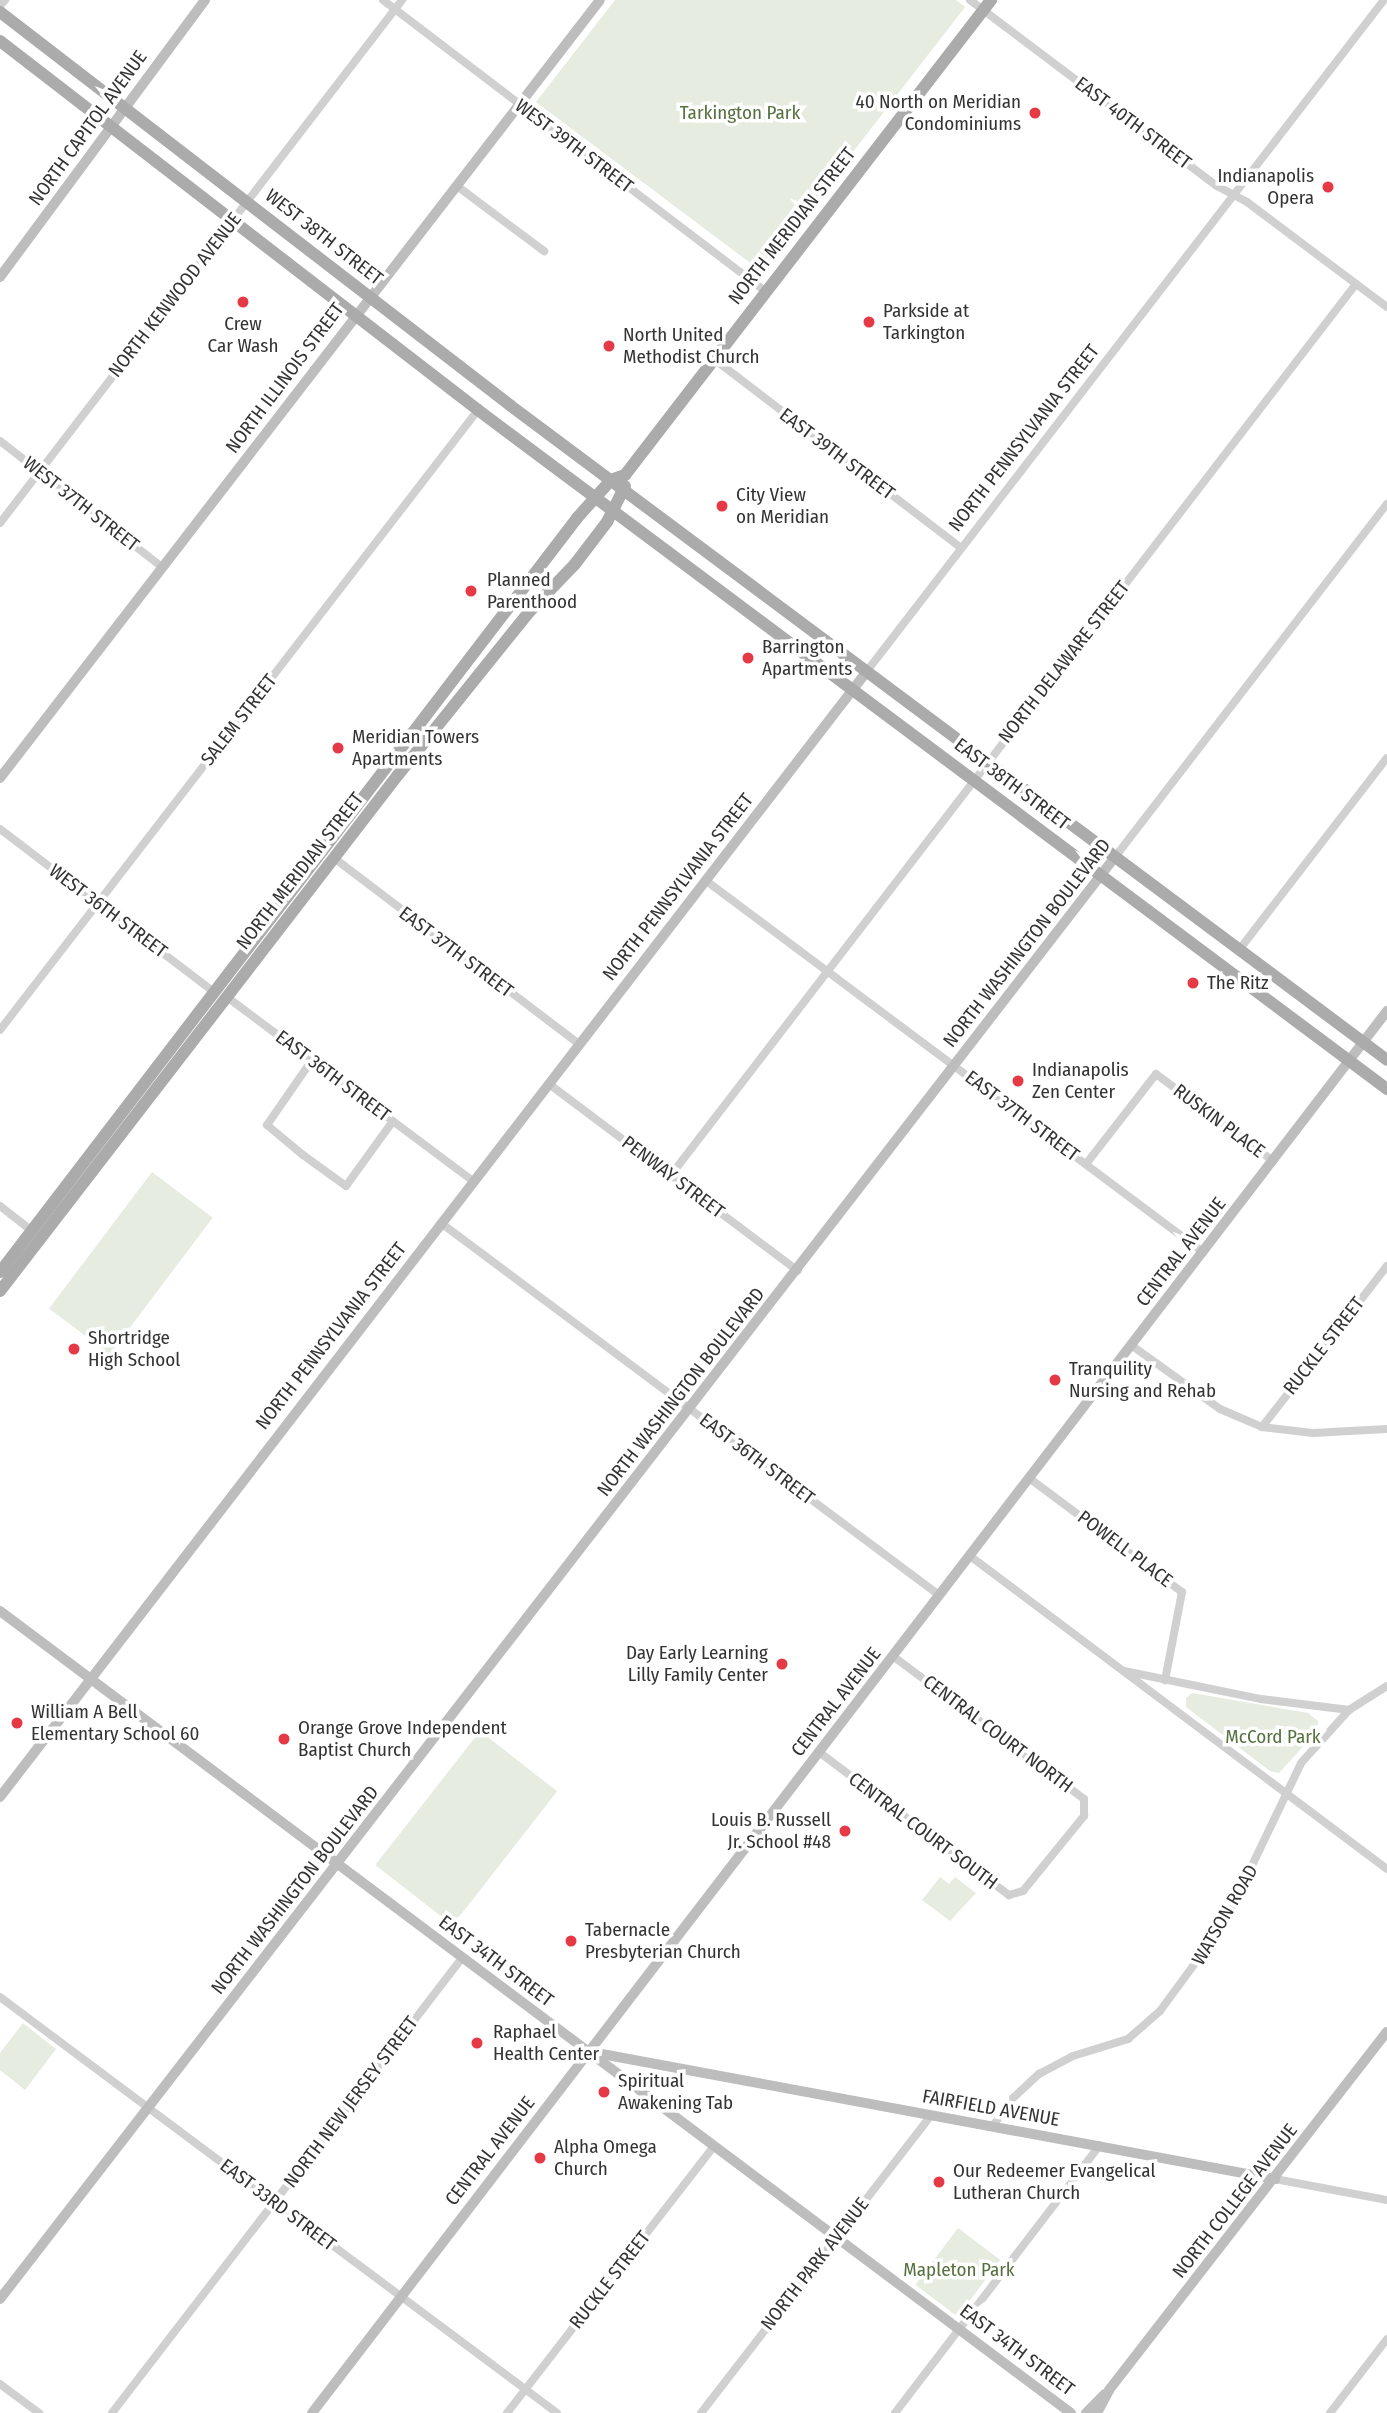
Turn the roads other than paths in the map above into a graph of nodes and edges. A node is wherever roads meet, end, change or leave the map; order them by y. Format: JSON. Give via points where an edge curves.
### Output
{"nodes":[{"id":1,"x":5,"y":0,"type":"edge"},
{"id":2,"x":205,"y":0,"type":"edge"},
{"id":3,"x":383,"y":0,"type":"edge"},
{"id":4,"x":402,"y":0,"type":"edge"},
{"id":5,"x":600,"y":0,"type":"edge"},
{"id":6,"x":970,"y":0,"type":"edge"},
{"id":7,"x":1384,"y":0,"type":"edge"},
{"id":8,"x":987,"y":5,"type":"edge"},
{"id":9,"x":0,"y":6,"type":"edge"},
{"id":10,"x":395,"y":9,"type":"junction"},
{"id":11,"x":0,"y":12,"type":"edge"},
{"id":12,"x":0,"y":41,"type":"edge"},
{"id":13,"x":519,"y":104,"type":"junction"},
{"id":14,"x":124,"y":108,"type":"junction"},
{"id":15,"x":113,"y":128,"type":"junction"},
{"id":16,"x":457,"y":186,"type":"junction"},
{"id":17,"x":1234,"y":194,"type":"junction"},
{"id":18,"x":247,"y":202,"type":"junction"},
{"id":19,"x":233,"y":220,"type":"junction"},
{"id":20,"x":544,"y":251,"type":"dead end"},
{"id":21,"x":0,"y":277,"type":"edge"},
{"id":22,"x":1356,"y":284,"type":"junction"},
{"id":23,"x":766,"y":292,"type":"junction"},
{"id":24,"x":369,"y":296,"type":"junction"},
{"id":25,"x":1387,"y":307,"type":"edge"},
{"id":26,"x":356,"y":315,"type":"junction"},
{"id":27,"x":714,"y":359,"type":"junction"},
{"id":28,"x":478,"y":410,"type":"junction"},
{"id":29,"x":0,"y":442,"type":"edge"},
{"id":30,"x":39,"y":472,"type":"junction"},
{"id":31,"x":625,"y":475,"type":"junction"},
{"id":32,"x":611,"y":480,"type":"junction"},
{"id":33,"x":626,"y":491,"type":"junction"},
{"id":34,"x":596,"y":497,"type":"junction"},
{"id":35,"x":1387,"y":504,"type":"edge"},
{"id":36,"x":614,"y":510,"type":"junction"},
{"id":37,"x":0,"y":523,"type":"edge"},
{"id":38,"x":961,"y":548,"type":"junction"},
{"id":39,"x":162,"y":567,"type":"junction"},
{"id":40,"x":866,"y":671,"type":"junction"},
{"id":41,"x":853,"y":689,"type":"junction"},
{"id":42,"x":1387,"y":758,"type":"edge"},
{"id":43,"x":987,"y":761,"type":"junction"},
{"id":44,"x":0,"y":778,"type":"edge"},
{"id":45,"x":973,"y":780,"type":"junction"},
{"id":46,"x":0,"y":829,"type":"edge"},
{"id":47,"x":1115,"y":857,"type":"junction"},
{"id":48,"x":334,"y":858,"type":"junction"},
{"id":49,"x":1101,"y":875,"type":"junction"},
{"id":50,"x":705,"y":880,"type":"junction"},
{"id":51,"x":97,"y":904,"type":"junction"},
{"id":52,"x":1239,"y":950,"type":"junction"},
{"id":53,"x":826,"y":971,"type":"junction"},
{"id":54,"x":221,"y":995,"type":"junction"},
{"id":55,"x":1387,"y":1011,"type":"edge"},
{"id":56,"x":0,"y":1030,"type":"edge"},
{"id":57,"x":1363,"y":1042,"type":"junction"},
{"id":58,"x":579,"y":1044,"type":"junction"},
{"id":59,"x":312,"y":1060,"type":"junction"},
{"id":60,"x":1387,"y":1060,"type":"edge"},
{"id":61,"x":1349,"y":1061,"type":"junction"},
{"id":62,"x":954,"y":1065,"type":"junction"},
{"id":63,"x":549,"y":1084,"type":"junction"},
{"id":64,"x":1387,"y":1089,"type":"edge"},
{"id":65,"x":393,"y":1121,"type":"junction"},
{"id":66,"x":1273,"y":1161,"type":"junction"},
{"id":67,"x":1086,"y":1164,"type":"junction"},
{"id":68,"x":671,"y":1175,"type":"junction"},
{"id":69,"x":473,"y":1181,"type":"junction"},
{"id":70,"x":0,"y":1206,"type":"edge"},
{"id":71,"x":441,"y":1223,"type":"junction"},
{"id":72,"x":32,"y":1231,"type":"junction"},
{"id":73,"x":1203,"y":1252,"type":"junction"},
{"id":74,"x":1387,"y":1266,"type":"edge"},
{"id":75,"x":798,"y":1271,"type":"junction"},
{"id":76,"x":0,"y":1272,"type":"edge"},
{"id":77,"x":0,"y":1292,"type":"edge"},
{"id":78,"x":1130,"y":1345,"type":"junction"},
{"id":79,"x":690,"y":1409,"type":"junction"},
{"id":80,"x":1262,"y":1427,"type":"junction"},
{"id":81,"x":1387,"y":1429,"type":"edge"},
{"id":82,"x":1029,"y":1478,"type":"junction"},
{"id":83,"x":970,"y":1556,"type":"junction"},
{"id":84,"x":939,"y":1595,"type":"junction"},
{"id":85,"x":0,"y":1611,"type":"edge"},
{"id":86,"x":893,"y":1656,"type":"junction"},
{"id":87,"x":1122,"y":1670,"type":"junction"},
{"id":88,"x":91,"y":1679,"type":"junction"},
{"id":89,"x":1165,"y":1680,"type":"junction"},
{"id":90,"x":1387,"y":1686,"type":"edge"},
{"id":91,"x":1349,"y":1710,"type":"junction"},
{"id":92,"x":819,"y":1752,"type":"junction"},
{"id":93,"x":1284,"y":1792,"type":"junction"},
{"id":94,"x":0,"y":1797,"type":"edge"},
{"id":95,"x":1054,"y":1852,"type":"joint"},
{"id":96,"x":337,"y":1864,"type":"junction"},
{"id":97,"x":1387,"y":1869,"type":"edge"},
{"id":98,"x":462,"y":1958,"type":"junction"},
{"id":99,"x":0,"y":1997,"type":"edge"},
{"id":100,"x":1387,"y":2032,"type":"edge"},
{"id":101,"x":588,"y":2052,"type":"junction"},
{"id":102,"x":148,"y":2107,"type":"junction"},
{"id":103,"x":931,"y":2115,"type":"junction"},
{"id":104,"x":992,"y":2127,"type":"junction"},
{"id":105,"x":1100,"y":2146,"type":"junction"},
{"id":106,"x":713,"y":2147,"type":"junction"},
{"id":107,"x":1275,"y":2179,"type":"junction"},
{"id":108,"x":1387,"y":2200,"type":"edge"},
{"id":109,"x":275,"y":2203,"type":"junction"},
{"id":110,"x":835,"y":2237,"type":"junction"},
{"id":111,"x":401,"y":2297,"type":"junction"},
{"id":112,"x":0,"y":2299,"type":"edge"},
{"id":113,"x":959,"y":2329,"type":"junction"},
{"id":114,"x":1387,"y":2339,"type":"edge"},
{"id":115,"x":0,"y":2384,"type":"edge"},
{"id":116,"x":526,"y":2389,"type":"junction"},
{"id":117,"x":1109,"y":2390,"type":"junction"},
{"id":118,"x":39,"y":2413,"type":"edge"},
{"id":119,"x":112,"y":2413,"type":"edge"},
{"id":120,"x":312,"y":2413,"type":"edge"},
{"id":121,"x":508,"y":2413,"type":"edge"},
{"id":122,"x":557,"y":2413,"type":"edge"},
{"id":123,"x":701,"y":2413,"type":"edge"},
{"id":124,"x":895,"y":2413,"type":"edge"},
{"id":125,"x":1071,"y":2413,"type":"edge"},
{"id":126,"x":1086,"y":2413,"type":"edge"},
{"id":127,"x":1097,"y":2413,"type":"edge"},
{"id":128,"x":1330,"y":2413,"type":"edge"}],
"edges":[{"from":1,"to":9,"type":"street"},
{"from":2,"to":14,"type":"street","name":"NORTH CAPITOL AVENUE"},
{"from":3,"to":10,"type":"street","name":"WEST 39TH STREET"},
{"from":4,"to":10,"type":"street","name":"NORTH KENWOOD AVENUE"},
{"from":5,"to":13,"type":"street","name":"NORTH ILLINOIS STREET"},
{"from":6,"to":8,"type":"street","name":"EAST 40TH STREET"},
{"from":7,"to":17,"type":"street","name":"NORTH PENNSYLVANIA STREET"},
{"from":8,"to":17,"type":"street","name":"EAST 40TH STREET"},
{"from":8,"to":23,"type":"main road","name":"NORTH MERIDIAN STREET"},
{"from":10,"to":13,"type":"street","name":"WEST 39TH STREET"},
{"from":10,"to":18,"type":"street","name":"NORTH KENWOOD AVENUE"},
{"from":11,"to":14,"type":"main road","name":"WEST 38TH STREET"},
{"from":12,"to":15,"type":"main road"},
{"from":13,"to":16,"type":"street","name":"NORTH ILLINOIS STREET"},
{"from":13,"to":23,"type":"street","name":"WEST 39TH STREET"},
{"from":14,"to":15,"type":"street","name":"NORTH CAPITOL AVENUE"},
{"from":14,"to":18,"type":"main road","name":"WEST 38TH STREET"},
{"from":15,"to":19,"type":"main road"},
{"from":15,"to":21,"type":"street","name":"NORTH CAPITOL AVENUE"},
{"from":16,"to":20,"type":"street"},
{"from":16,"to":24,"type":"street","name":"NORTH ILLINOIS STREET"},
{"from":17,"to":22,"type":"street","name":"EAST 40TH STREET"},
{"from":17,"to":38,"type":"street","name":"NORTH PENNSYLVANIA STREET"},
{"from":18,"to":19,"type":"street","name":"NORTH KENWOOD AVENUE"},
{"from":18,"to":24,"type":"main road","name":"WEST 38TH STREET"},
{"from":19,"to":26,"type":"main road"},
{"from":19,"to":30,"type":"street","name":"NORTH KENWOOD AVENUE"},
{"from":22,"to":25,"type":"street","name":"EAST 40TH STREET"},
{"from":22,"to":43,"type":"street","name":"NORTH DELAWARE STREET"},
{"from":23,"to":27,"type":"main road","name":"NORTH MERIDIAN STREET"},
{"from":24,"to":26,"type":"street","name":"NORTH ILLINOIS STREET"},
{"from":24,"to":32,"type":"main road","name":"WEST 38TH STREET"},
{"from":26,"to":28,"type":"main road"},
{"from":26,"to":39,"type":"street","name":"NORTH ILLINOIS STREET"},
{"from":27,"to":31,"type":"main road","name":"NORTH MERIDIAN STREET"},
{"from":27,"to":38,"type":"street","name":"EAST 39TH STREET"},
{"from":28,"to":34,"type":"main road"},
{"from":28,"to":51,"type":"street","name":"SALEM STREET"},
{"from":29,"to":30,"type":"street","name":"WEST 37TH STREET"},
{"from":30,"to":37,"type":"street","name":"NORTH KENWOOD AVENUE"},
{"from":30,"to":39,"type":"street","name":"WEST 37TH STREET"},
{"from":31,"to":32,"type":"main road","name":"NORTH MERIDIAN STREET"},
{"from":31,"to":33,"type":"main road"},
{"from":32,"to":33,"type":"main road","name":"WEST 38TH STREET"},
{"from":32,"to":34,"type":"main road","name":"NORTH MERIDIAN STREET"},
{"from":33,"to":36,"type":"main road","name":"NORTH MERIDIAN STREET"},
{"from":33,"to":40,"type":"main road","name":"EAST 38TH STREET"},
{"from":34,"to":36,"type":"main road"},
{"from":34,"to":54,"type":"main road","name":"NORTH MERIDIAN STREET"},
{"from":35,"to":47,"type":"street","name":"NORTH WASHINGTON BOULEVARD"},
{"from":36,"to":41,"type":"main road","name":"EAST 38TH STREET"},
{"from":36,"to":48,"type":"main road","name":"NORTH MERIDIAN STREET"},
{"from":38,"to":40,"type":"street","name":"NORTH PENNSYLVANIA STREET"},
{"from":39,"to":44,"type":"street","name":"NORTH ILLINOIS STREET"},
{"from":40,"to":41,"type":"street","name":"NORTH PENNSYLVANIA STREET"},
{"from":40,"to":43,"type":"main road","name":"EAST 38TH STREET"},
{"from":41,"to":45,"type":"main road","name":"EAST 38TH STREET"},
{"from":41,"to":50,"type":"street","name":"NORTH PENNSYLVANIA STREET"},
{"from":42,"to":52,"type":"street"},
{"from":43,"to":45,"type":"street","name":"NORTH DELAWARE STREET"},
{"from":43,"to":47,"type":"main road","name":"EAST 38TH STREET"},
{"from":45,"to":49,"type":"main road","name":"EAST 38TH STREET"},
{"from":45,"to":53,"type":"street","name":"NORTH DELAWARE STREET"},
{"from":46,"to":51,"type":"street","name":"WEST 36TH STREET"},
{"from":47,"to":49,"type":"street","name":"NORTH WASHINGTON BOULEVARD"},
{"from":47,"to":52,"type":"main road","name":"EAST 38TH STREET"},
{"from":48,"to":54,"type":"main road","name":"NORTH MERIDIAN STREET"},
{"from":48,"to":58,"type":"street","name":"EAST 37TH STREET"},
{"from":49,"to":61,"type":"main road","name":"EAST 38TH STREET"},
{"from":49,"to":62,"type":"street","name":"NORTH WASHINGTON BOULEVARD"},
{"from":50,"to":53,"type":"street","name":"EAST 37TH STREET"},
{"from":50,"to":58,"type":"street","name":"NORTH PENNSYLVANIA STREET"},
{"from":51,"to":54,"type":"street","name":"WEST 36TH STREET"},
{"from":51,"to":56,"type":"street","name":"SALEM STREET"},
{"from":52,"to":57,"type":"main road","name":"EAST 38TH STREET"},
{"from":53,"to":62,"type":"street","name":"EAST 37TH STREET"},
{"from":53,"to":68,"type":"street","name":"NORTH DELAWARE STREET"},
{"from":54,"to":59,"type":"street","name":"EAST 36TH STREET"},
{"from":54,"to":72,"type":"main road","name":"NORTH MERIDIAN STREET"},
{"from":54,"to":77,"type":"main road","name":"NORTH MERIDIAN STREET"},
{"from":55,"to":57,"type":"street","name":"CENTRAL AVENUE"},
{"from":57,"to":60,"type":"main road","name":"EAST 38TH STREET"},
{"from":57,"to":61,"type":"street","name":"CENTRAL AVENUE"},
{"from":58,"to":63,"type":"street","name":"NORTH PENNSYLVANIA STREET"},
{"from":59,"to":65,"type":"street","name":"EAST 36TH STREET"},
{"from":59,"to":65,"type":"street","via":[[267,1125],[314,1163],[346,1186]]},
{"from":61,"to":64,"type":"main road","name":"EAST 38TH STREET"},
{"from":61,"to":66,"type":"street","name":"CENTRAL AVENUE"},
{"from":62,"to":67,"type":"street","name":"EAST 37TH STREET"},
{"from":62,"to":75,"type":"street","name":"NORTH WASHINGTON BOULEVARD"},
{"from":63,"to":68,"type":"street","name":"PENWAY STREET"},
{"from":63,"to":69,"type":"street","name":"NORTH PENNSYLVANIA STREET"},
{"from":65,"to":69,"type":"street","name":"EAST 36TH STREET"},
{"from":66,"to":67,"type":"street","name":"RUSKIN PLACE","via":[[1156,1074]]},
{"from":66,"to":73,"type":"street","name":"CENTRAL AVENUE"},
{"from":67,"to":73,"type":"street","name":"EAST 37TH STREET"},
{"from":68,"to":75,"type":"street","name":"PENWAY STREET"},
{"from":69,"to":71,"type":"street","name":"NORTH PENNSYLVANIA STREET"},
{"from":70,"to":72,"type":"street"},
{"from":71,"to":79,"type":"street","name":"EAST 36TH STREET"},
{"from":71,"to":88,"type":"street","name":"NORTH PENNSYLVANIA STREET"},
{"from":72,"to":76,"type":"main road","name":"NORTH MERIDIAN STREET"},
{"from":73,"to":78,"type":"street","name":"CENTRAL AVENUE"},
{"from":74,"to":80,"type":"street","name":"RUCKLE STREET"},
{"from":75,"to":79,"type":"street","name":"NORTH WASHINGTON BOULEVARD"},
{"from":78,"to":80,"type":"street","via":[[1220,1409]]},
{"from":78,"to":82,"type":"street","name":"CENTRAL AVENUE"},
{"from":79,"to":84,"type":"street","name":"EAST 36TH STREET"},
{"from":79,"to":96,"type":"street","name":"NORTH WASHINGTON BOULEVARD"},
{"from":80,"to":81,"type":"street","via":[[1319,1433]]},
{"from":82,"to":83,"type":"street","name":"CENTRAL AVENUE"},
{"from":82,"to":89,"type":"street","name":"POWELL PLACE","via":[[1182,1592]]},
{"from":83,"to":84,"type":"street","name":"CENTRAL AVENUE"},
{"from":83,"to":87,"type":"street"},
{"from":84,"to":86,"type":"street","name":"CENTRAL AVENUE"},
{"from":85,"to":88,"type":"street","name":"EAST 34TH STREET"},
{"from":86,"to":92,"type":"street","name":"CENTRAL AVENUE"},
{"from":86,"to":95,"type":"street","name":"CENTRAL COURT NORTH","via":[[1084,1799],[1086,1812]]},
{"from":87,"to":89,"type":"street"},
{"from":87,"to":93,"type":"street"},
{"from":88,"to":94,"type":"street","name":"NORTH PENNSYLVANIA STREET"},
{"from":88,"to":96,"type":"street","name":"EAST 34TH STREET"},
{"from":89,"to":91,"type":"street"},
{"from":90,"to":91,"type":"street","name":"WATSON ROAD"},
{"from":91,"to":93,"type":"street","name":"WATSON ROAD","via":[[1307,1755]]},
{"from":92,"to":95,"type":"street","name":"CENTRAL COURT SOUTH","via":[[1006,1894],[1023,1891]]},
{"from":92,"to":101,"type":"street","name":"CENTRAL AVENUE"},
{"from":93,"to":97,"type":"street"},
{"from":93,"to":104,"type":"street","name":"WATSON ROAD","via":[[1231,1912],[1168,2002],[1128,2039],[1073,2056],[1039,2074],[1012,2099]]},
{"from":96,"to":98,"type":"street","name":"EAST 34TH STREET"},
{"from":96,"to":102,"type":"street","name":"NORTH WASHINGTON BOULEVARD"},
{"from":98,"to":101,"type":"street","name":"EAST 34TH STREET"},
{"from":98,"to":109,"type":"street","name":"NORTH NEW JERSEY STREET"},
{"from":99,"to":102,"type":"street","name":"EAST 33RD STREET"},
{"from":100,"to":107,"type":"street","name":"NORTH COLLEGE AVENUE"},
{"from":101,"to":103,"type":"street","name":"FAIRFIELD AVENUE"},
{"from":101,"to":106,"type":"street","name":"EAST 34TH STREET"},
{"from":101,"to":111,"type":"street","name":"CENTRAL AVENUE"},
{"from":102,"to":109,"type":"street","name":"EAST 33RD STREET"},
{"from":102,"to":112,"type":"street","name":"NORTH WASHINGTON BOULEVARD"},
{"from":103,"to":104,"type":"street","name":"FAIRFIELD AVENUE"},
{"from":103,"to":110,"type":"street","name":"NORTH PARK AVENUE"},
{"from":104,"to":105,"type":"street","name":"FAIRFIELD AVENUE"},
{"from":105,"to":107,"type":"street","name":"FAIRFIELD AVENUE"},
{"from":105,"to":113,"type":"street"},
{"from":106,"to":110,"type":"street","name":"EAST 34TH STREET"},
{"from":106,"to":116,"type":"street","name":"RUCKLE STREET"},
{"from":107,"to":108,"type":"street","name":"FAIRFIELD AVENUE"},
{"from":107,"to":117,"type":"street","name":"NORTH COLLEGE AVENUE"},
{"from":109,"to":111,"type":"street","name":"EAST 33RD STREET"},
{"from":109,"to":119,"type":"street","name":"NORTH NEW JERSEY STREET"},
{"from":110,"to":113,"type":"street","name":"EAST 34TH STREET"},
{"from":110,"to":123,"type":"street","name":"NORTH PARK AVENUE"},
{"from":111,"to":116,"type":"street","name":"EAST 33RD STREET"},
{"from":111,"to":120,"type":"street","name":"CENTRAL AVENUE"},
{"from":113,"to":124,"type":"street"},
{"from":113,"to":125,"type":"street","name":"EAST 34TH STREET"},
{"from":114,"to":128,"type":"street"},
{"from":115,"to":118,"type":"street"},
{"from":116,"to":121,"type":"street","name":"RUCKLE STREET"},
{"from":116,"to":122,"type":"street","name":"EAST 33RD STREET"},
{"from":117,"to":126,"type":"street","name":"NORTH COLLEGE AVENUE"},
{"from":117,"to":127,"type":"street","name":"NORTH COLLEGE AVENUE"}]}
